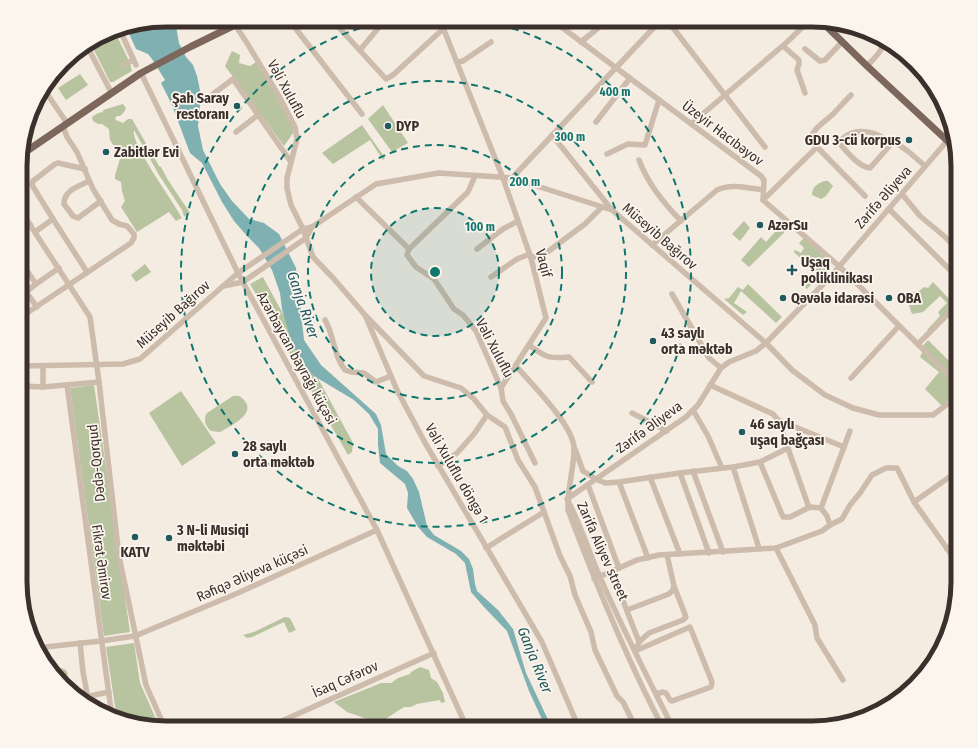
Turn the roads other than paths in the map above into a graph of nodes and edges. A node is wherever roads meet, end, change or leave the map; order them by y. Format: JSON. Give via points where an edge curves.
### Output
{"nodes":[{"id":1,"x":220,"y":27,"type":"edge"},
{"id":2,"x":230,"y":27,"type":"edge"},
{"id":3,"x":236,"y":27,"type":"edge"},
{"id":4,"x":294,"y":27,"type":"edge"},
{"id":5,"x":339,"y":27,"type":"edge"},
{"id":6,"x":379,"y":27,"type":"edge"},
{"id":7,"x":561,"y":27,"type":"edge"},
{"id":8,"x":599,"y":27,"type":"edge"},
{"id":9,"x":654,"y":27,"type":"edge"},
{"id":10,"x":673,"y":27,"type":"edge"},
{"id":11,"x":803,"y":27,"type":"edge"},
{"id":12,"x":828,"y":28,"type":"edge"},
{"id":13,"x":443,"y":29,"type":"joint"},
{"id":14,"x":221,"y":31,"type":"junction"},
{"id":15,"x":122,"y":34,"type":"edge"},
{"id":16,"x":491,"y":42,"type":"dead end"},
{"id":17,"x":581,"y":42,"type":"junction"},
{"id":18,"x":842,"y":42,"type":"junction"},
{"id":19,"x":783,"y":46,"type":"junction"},
{"id":20,"x":882,"y":46,"type":"edge"},
{"id":21,"x":89,"y":50,"type":"edge"},
{"id":22,"x":360,"y":50,"type":"junction"},
{"id":23,"x":805,"y":50,"type":"dead end"},
{"id":24,"x":457,"y":62,"type":"junction"},
{"id":25,"x":124,"y":65,"type":"dead end"},
{"id":26,"x":867,"y":66,"type":"junction"},
{"id":27,"x":616,"y":68,"type":"junction"},
{"id":28,"x":141,"y":74,"type":"junction"},
{"id":29,"x":630,"y":78,"type":"junction"},
{"id":30,"x":111,"y":92,"type":"junction"},
{"id":31,"x":805,"y":93,"type":"dead end"},
{"id":32,"x":47,"y":94,"type":"edge"},
{"id":33,"x":213,"y":94,"type":"dead end"},
{"id":34,"x":851,"y":95,"type":"dead end"},
{"id":35,"x":724,"y":96,"type":"junction"},
{"id":36,"x":659,"y":100,"type":"junction"},
{"id":37,"x":362,"y":114,"type":"dead end"},
{"id":38,"x":258,"y":115,"type":"junction"},
{"id":39,"x":596,"y":122,"type":"dead end"},
{"id":40,"x":65,"y":124,"type":"junction"},
{"id":41,"x":691,"y":124,"type":"junction"},
{"id":42,"x":236,"y":132,"type":"dead end"},
{"id":43,"x":552,"y":135,"type":"junction"},
{"id":44,"x":947,"y":141,"type":"joint"},
{"id":45,"x":891,"y":144,"type":"junction"},
{"id":46,"x":765,"y":147,"type":"dead end"},
{"id":47,"x":817,"y":147,"type":"junction"},
{"id":48,"x":28,"y":150,"type":"edge"},
{"id":49,"x":607,"y":154,"type":"dead end"},
{"id":50,"x":639,"y":160,"type":"dead end"},
{"id":51,"x":290,"y":162,"type":"junction"},
{"id":52,"x":925,"y":166,"type":"junction"},
{"id":53,"x":85,"y":169,"type":"junction"},
{"id":54,"x":475,"y":176,"type":"junction"},
{"id":55,"x":503,"y":178,"type":"junction"},
{"id":56,"x":512,"y":178,"type":"junction"},
{"id":57,"x":89,"y":181,"type":"junction"},
{"id":58,"x":763,"y":190,"type":"junction"},
{"id":59,"x":902,"y":194,"type":"junction"},
{"id":60,"x":865,"y":196,"type":"dead end"},
{"id":61,"x":356,"y":197,"type":"junction"},
{"id":62,"x":763,"y":200,"type":"junction"},
{"id":63,"x":101,"y":201,"type":"junction"},
{"id":64,"x":602,"y":207,"type":"junction"},
{"id":65,"x":889,"y":209,"type":"junction"},
{"id":66,"x":612,"y":210,"type":"junction"},
{"id":67,"x":53,"y":219,"type":"junction"},
{"id":68,"x":27,"y":220,"type":"edge"},
{"id":69,"x":518,"y":221,"type":"junction"},
{"id":70,"x":681,"y":221,"type":"junction"},
{"id":71,"x":30,"y":224,"type":"junction"},
{"id":72,"x":27,"y":226,"type":"edge"},
{"id":73,"x":312,"y":227,"type":"junction"},
{"id":74,"x":303,"y":229,"type":"junction"},
{"id":75,"x":35,"y":232,"type":"junction"},
{"id":76,"x":306,"y":238,"type":"junction"},
{"id":77,"x":951,"y":243,"type":"edge"},
{"id":78,"x":652,"y":245,"type":"junction"},
{"id":79,"x":410,"y":249,"type":"junction"},
{"id":80,"x":477,"y":249,"type":"dead end"},
{"id":81,"x":530,"y":256,"type":"junction"},
{"id":82,"x":839,"y":266,"type":"junction"},
{"id":83,"x":59,"y":268,"type":"junction"},
{"id":84,"x":951,"y":271,"type":"edge"},
{"id":85,"x":27,"y":272,"type":"edge"},
{"id":86,"x":87,"y":272,"type":"junction"},
{"id":87,"x":238,"y":273,"type":"junction"},
{"id":88,"x":491,"y":277,"type":"dead end"},
{"id":89,"x":243,"y":282,"type":"junction"},
{"id":90,"x":36,"y":284,"type":"junction"},
{"id":91,"x":69,"y":284,"type":"junction"},
{"id":92,"x":223,"y":286,"type":"junction"},
{"id":93,"x":27,"y":290,"type":"edge"},
{"id":94,"x":672,"y":294,"type":"dead end"},
{"id":95,"x":27,"y":297,"type":"edge"},
{"id":96,"x":37,"y":307,"type":"junction"},
{"id":97,"x":951,"y":311,"type":"edge"},
{"id":98,"x":27,"y":313,"type":"edge"},
{"id":99,"x":365,"y":314,"type":"junction"},
{"id":100,"x":325,"y":320,"type":"dead end"},
{"id":101,"x":899,"y":326,"type":"junction"},
{"id":102,"x":766,"y":343,"type":"junction"},
{"id":103,"x":918,"y":344,"type":"junction"},
{"id":104,"x":529,"y":345,"type":"junction"},
{"id":105,"x":97,"y":365,"type":"junction"},
{"id":106,"x":27,"y":366,"type":"edge"},
{"id":107,"x":43,"y":366,"type":"junction"},
{"id":108,"x":516,"y":366,"type":"junction"},
{"id":109,"x":721,"y":368,"type":"junction"},
{"id":110,"x":391,"y":376,"type":"junction"},
{"id":111,"x":951,"y":377,"type":"edge"},
{"id":112,"x":851,"y":378,"type":"dead end"},
{"id":113,"x":99,"y":382,"type":"junction"},
{"id":114,"x":592,"y":382,"type":"dead end"},
{"id":115,"x":67,"y":385,"type":"junction"},
{"id":116,"x":710,"y":385,"type":"junction"},
{"id":117,"x":27,"y":386,"type":"edge"},
{"id":118,"x":43,"y":387,"type":"junction"},
{"id":119,"x":501,"y":388,"type":"junction"},
{"id":120,"x":951,"y":401,"type":"edge"},
{"id":121,"x":693,"y":410,"type":"junction"},
{"id":122,"x":632,"y":413,"type":"dead end"},
{"id":123,"x":487,"y":415,"type":"junction"},
{"id":124,"x":778,"y":420,"type":"junction"},
{"id":125,"x":667,"y":431,"type":"junction"},
{"id":126,"x":850,"y":431,"type":"dead end"},
{"id":127,"x":574,"y":447,"type":"junction"},
{"id":128,"x":844,"y":447,"type":"junction"},
{"id":129,"x":788,"y":448,"type":"junction"},
{"id":130,"x":760,"y":462,"type":"junction"},
{"id":131,"x":536,"y":463,"type":"dead end"},
{"id":132,"x":438,"y":466,"type":"junction"},
{"id":133,"x":733,"y":467,"type":"junction"},
{"id":134,"x":722,"y":468,"type":"junction"},
{"id":135,"x":693,"y":471,"type":"junction"},
{"id":136,"x":680,"y":473,"type":"junction"},
{"id":137,"x":951,"y":475,"type":"edge"},
{"id":138,"x":650,"y":477,"type":"junction"},
{"id":139,"x":596,"y":479,"type":"junction"},
{"id":140,"x":620,"y":482,"type":"junction"},
{"id":141,"x":588,"y":485,"type":"junction"},
{"id":142,"x":567,"y":499,"type":"junction"},
{"id":143,"x":914,"y":502,"type":"junction"},
{"id":144,"x":810,"y":507,"type":"junction"},
{"id":145,"x":821,"y":508,"type":"junction"},
{"id":146,"x":544,"y":512,"type":"junction"},
{"id":147,"x":830,"y":525,"type":"junction"},
{"id":148,"x":377,"y":530,"type":"junction"},
{"id":149,"x":951,"y":546,"type":"edge"},
{"id":150,"x":486,"y":548,"type":"junction"},
{"id":151,"x":759,"y":548,"type":"junction"},
{"id":152,"x":776,"y":548,"type":"junction"},
{"id":153,"x":947,"y":549,"type":"junction"},
{"id":154,"x":723,"y":552,"type":"junction"},
{"id":155,"x":710,"y":553,"type":"junction"},
{"id":156,"x":680,"y":554,"type":"junction"},
{"id":157,"x":951,"y":554,"type":"edge"},
{"id":158,"x":667,"y":555,"type":"junction"},
{"id":159,"x":648,"y":558,"type":"junction"},
{"id":160,"x":619,"y":568,"type":"junction"},
{"id":161,"x":612,"y":572,"type":"junction"},
{"id":162,"x":597,"y":578,"type":"junction"},
{"id":163,"x":674,"y":586,"type":"junction"},
{"id":164,"x":627,"y":610,"type":"junction"},
{"id":165,"x":135,"y":636,"type":"junction"},
{"id":166,"x":101,"y":642,"type":"junction"},
{"id":167,"x":639,"y":642,"type":"junction"},
{"id":168,"x":80,"y":643,"type":"junction"},
{"id":169,"x":43,"y":647,"type":"edge"},
{"id":170,"x":635,"y":651,"type":"junction"},
{"id":171,"x":434,"y":653,"type":"junction"},
{"id":172,"x":842,"y":680,"type":"dead end"},
{"id":173,"x":109,"y":692,"type":"junction"},
{"id":174,"x":656,"y":694,"type":"junction"},
{"id":175,"x":88,"y":696,"type":"joint"},
{"id":176,"x":111,"y":709,"type":"edge"},
{"id":177,"x":162,"y":721,"type":"edge"},
{"id":178,"x":282,"y":721,"type":"edge"},
{"id":179,"x":464,"y":721,"type":"edge"},
{"id":180,"x":576,"y":721,"type":"edge"},
{"id":181,"x":632,"y":721,"type":"edge"},
{"id":182,"x":659,"y":721,"type":"edge"},
{"id":183,"x":670,"y":721,"type":"edge"}],
"edges":[{"from":1,"to":14,"type":"street"},
{"from":2,"to":14,"type":"main road"},
{"from":3,"to":51,"type":"street","name":"Vəli Xuluflu","via":[[295,127],[297,139]]},
{"from":4,"to":37,"type":"street"},
{"from":5,"to":22,"type":"street"},
{"from":6,"to":22,"type":"street"},
{"from":7,"to":17,"type":"street","name":"Üzeyir Hacıbəyov"},
{"from":8,"to":17,"type":"street"},
{"from":9,"to":27,"type":"street"},
{"from":10,"to":35,"type":"street"},
{"from":11,"to":19,"type":"street"},
{"from":12,"to":18,"type":"main road"},
{"from":13,"to":22,"type":"street","via":[[386,79]]},
{"from":13,"to":24,"type":"street","name":"Vaqif"},
{"from":14,"to":28,"type":"main road"},
{"from":15,"to":25,"type":"street","via":[[135,62]]},
{"from":16,"to":24,"type":"street"},
{"from":17,"to":27,"type":"street","name":"Üzeyir Hacıbəyov"},
{"from":18,"to":23,"type":"street","via":[[822,61]]},
{"from":18,"to":26,"type":"main road"},
{"from":19,"to":31,"type":"street","via":[[799,60],[797,70]]},
{"from":19,"to":35,"type":"street"},
{"from":20,"to":26,"type":"street"},
{"from":21,"to":30,"type":"street"},
{"from":24,"to":55,"type":"street","name":"Vaqif"},
{"from":26,"to":44,"type":"main road"},
{"from":27,"to":29,"type":"street","name":"Üzeyir Hacıbəyov"},
{"from":27,"to":43,"type":"street"},
{"from":28,"to":30,"type":"main road"},
{"from":28,"to":87,"type":"street","name":"Azərbaycan bayrağı küçəsi"},
{"from":29,"to":36,"type":"street","name":"Üzeyir Hacıbəyov"},
{"from":29,"to":39,"type":"street"},
{"from":30,"to":40,"type":"main road"},
{"from":32,"to":40,"type":"street"},
{"from":33,"to":38,"type":"street","via":[[233,79]]},
{"from":34,"to":47,"type":"street","via":[[812,136],[811,141]]},
{"from":35,"to":41,"type":"street"},
{"from":35,"to":46,"type":"street"},
{"from":36,"to":41,"type":"street","name":"Üzeyir Hacıbəyov"},
{"from":36,"to":49,"type":"street","via":[[645,145],[628,144]]},
{"from":38,"to":42,"type":"street"},
{"from":38,"to":51,"type":"street"},
{"from":40,"to":48,"type":"main road"},
{"from":40,"to":53,"type":"street","via":[[67,137]]},
{"from":41,"to":58,"type":"street","name":"Üzeyir Hacıbəyov","via":[[761,176],[764,180]]},
{"from":43,"to":56,"type":"street"},
{"from":43,"to":66,"type":"street"},
{"from":44,"to":52,"type":"street","name":"Zərifə Əliyeva"},
{"from":45,"to":45,"type":"street","via":[[868,168],[861,165],[841,144],[841,140],[856,132],[869,131]]},
{"from":45,"to":52,"type":"street","via":[[897,143]]},
{"from":47,"to":60,"type":"street"},
{"from":47,"to":62,"type":"street"},
{"from":50,"to":70,"type":"street","via":[[650,184]]},
{"from":51,"to":74,"type":"street","name":"Vəli Xuluflu","via":[[287,188]]},
{"from":52,"to":59,"type":"street","name":"Zərifə Əliyeva"},
{"from":53,"to":57,"type":"street"},
{"from":53,"to":67,"type":"street","via":[[58,163],[33,181],[32,185]]},
{"from":54,"to":55,"type":"street","name":"Müseyib Bağırov"},
{"from":54,"to":61,"type":"street","name":"Müseyib Bağırov","via":[[439,173],[376,184]]},
{"from":54,"to":79,"type":"street","via":[[468,192]]},
{"from":55,"to":56,"type":"street","name":"Müseyib Bağırov"},
{"from":55,"to":69,"type":"street","name":"Vaqif"},
{"from":56,"to":64,"type":"street","name":"Müseyib Bağırov"},
{"from":57,"to":63,"type":"street"},
{"from":57,"to":63,"type":"street","via":[[68,192],[64,204],[73,216],[78,218]]},
{"from":58,"to":62,"type":"street","name":"Üzeyir Hacıbəyov"},
{"from":58,"to":70,"type":"street","via":[[723,187]]},
{"from":59,"to":65,"type":"street","name":"Zərifə Əliyeva"},
{"from":59,"to":77,"type":"street","via":[[920,216]]},
{"from":61,"to":73,"type":"street","name":"Müseyib Bağırov"},
{"from":61,"to":79,"type":"street","name":"Vəli Xuluflu"},
{"from":62,"to":82,"type":"street"},
{"from":63,"to":86,"type":"street","via":[[112,220],[127,226],[134,234],[134,238],[131,243]]},
{"from":64,"to":66,"type":"street","name":"Müseyib Bağırov"},
{"from":64,"to":81,"type":"street","via":[[585,224],[546,253]]},
{"from":65,"to":82,"type":"street","name":"Zərifə Əliyeva"},
{"from":65,"to":84,"type":"street"},
{"from":66,"to":78,"type":"street","name":"Müseyib Bağırov"},
{"from":67,"to":75,"type":"street"},
{"from":67,"to":86,"type":"street"},
{"from":68,"to":71,"type":"street","name":"Dədə-Qorqud"},
{"from":69,"to":80,"type":"street","via":[[502,229]]},
{"from":69,"to":81,"type":"street","name":"Vaqif"},
{"from":70,"to":78,"type":"street"},
{"from":71,"to":72,"type":"street"},
{"from":71,"to":75,"type":"street","name":"Dədə-Qorqud"},
{"from":73,"to":74,"type":"street","name":"Müseyib Bağırov"},
{"from":73,"to":76,"type":"street","name":"Müseyib Bağırov"},
{"from":74,"to":76,"type":"street","name":"Vəli Xuluflu"},
{"from":74,"to":87,"type":"street","name":"Müseyib Bağırov"},
{"from":75,"to":83,"type":"street","name":"Dədə-Qorqud"},
{"from":76,"to":89,"type":"street","name":"Müseyib Bağırov"},
{"from":76,"to":99,"type":"street","name":"Vəli Xuluflu döngə 1","via":[[313,257]]},
{"from":78,"to":102,"type":"street","name":"Müseyib Bağırov"},
{"from":79,"to":119,"type":"street","name":"Vəli Xuluflu","via":[[407,255],[416,267],[434,279],[454,309],[463,315],[476,331]]},
{"from":81,"to":88,"type":"street","via":[[517,259]]},
{"from":81,"to":104,"type":"street","name":"Vaqif","via":[[546,318]]},
{"from":82,"to":101,"type":"street"},
{"from":82,"to":102,"type":"street","name":"Zərifə Əliyeva"},
{"from":83,"to":90,"type":"street"},
{"from":83,"to":91,"type":"street","name":"Dədə-Qorqud"},
{"from":85,"to":90,"type":"street"},
{"from":86,"to":91,"type":"street"},
{"from":87,"to":89,"type":"street","name":"Azərbaycan bayrağı küçəsi"},
{"from":87,"to":92,"type":"street","name":"Müseyib Bağırov"},
{"from":89,"to":92,"type":"street","name":"Müseyib Bağırov"},
{"from":89,"to":148,"type":"street","name":"Azərbaycan bayrağı küçəsi"},
{"from":90,"to":93,"type":"street"},
{"from":91,"to":96,"type":"street"},
{"from":91,"to":105,"type":"street","name":"Dədə-Qorqud","via":[[90,317]]},
{"from":92,"to":105,"type":"street","name":"Müseyib Bağırov","via":[[140,359],[123,364]]},
{"from":94,"to":109,"type":"street","via":[[709,358]]},
{"from":95,"to":96,"type":"street"},
{"from":96,"to":98,"type":"street"},
{"from":97,"to":103,"type":"street"},
{"from":99,"to":110,"type":"street","name":"Vəli Xuluflu döngə 1"},
{"from":99,"to":123,"type":"street","via":[[424,376],[461,388]]},
{"from":100,"to":110,"type":"street","via":[[345,370],[364,373],[376,382]]},
{"from":101,"to":103,"type":"street"},
{"from":101,"to":112,"type":"street"},
{"from":102,"to":109,"type":"street","name":"Zərifə Əliyeva","via":[[756,351]]},
{"from":102,"to":120,"type":"street","name":"Müseyib Bağırov","via":[[792,370],[825,395],[854,408],[879,415],[933,415]]},
{"from":103,"to":111,"type":"street"},
{"from":104,"to":108,"type":"street","name":"Vaqif"},
{"from":104,"to":114,"type":"street","via":[[550,358],[568,357]]},
{"from":105,"to":107,"type":"street","name":"Müseyib Bağırov"},
{"from":105,"to":113,"type":"street","name":"Dədə-Qorqud"},
{"from":106,"to":107,"type":"street","name":"Müseyib Bağırov"},
{"from":107,"to":118,"type":"street"},
{"from":108,"to":119,"type":"street","name":"Vəli Xuluflu"},
{"from":108,"to":127,"type":"street","via":[[557,412]]},
{"from":109,"to":116,"type":"street","name":"Zərifə Əliyeva"},
{"from":110,"to":132,"type":"street","name":"Vəli Xuluflu döngə 1"},
{"from":113,"to":115,"type":"street"},
{"from":113,"to":165,"type":"street","name":"Dədə-Qorqud","via":[[119,556]]},
{"from":115,"to":118,"type":"street"},
{"from":115,"to":166,"type":"street","name":"Fikrət Əmirov"},
{"from":116,"to":121,"type":"street","name":"Zərifə Əliyeva"},
{"from":116,"to":124,"type":"street","via":[[773,414]]},
{"from":117,"to":118,"type":"street"},
{"from":119,"to":131,"type":"street","via":[[503,401]]},
{"from":121,"to":125,"type":"street","name":"Zərifə Əliyeva"},
{"from":121,"to":134,"type":"street"},
{"from":122,"to":125,"type":"street"},
{"from":123,"to":132,"type":"street","via":[[457,453]]},
{"from":123,"to":146,"type":"street","via":[[505,427],[518,460],[535,486]]},
{"from":124,"to":128,"type":"street"},
{"from":124,"to":129,"type":"street"},
{"from":125,"to":139,"type":"street","name":"Zərifə Əliyeva"},
{"from":126,"to":128,"type":"street"},
{"from":127,"to":139,"type":"street","via":[[583,471]]},
{"from":127,"to":142,"type":"street"},
{"from":128,"to":145,"type":"street"},
{"from":129,"to":130,"type":"street"},
{"from":129,"to":144,"type":"street"},
{"from":130,"to":133,"type":"street"},
{"from":130,"to":144,"type":"street","via":[[783,517],[790,517]]},
{"from":132,"to":150,"type":"street","name":"Vəli Xuluflu döngə 1"},
{"from":133,"to":134,"type":"street"},
{"from":133,"to":151,"type":"street"},
{"from":134,"to":135,"type":"street"},
{"from":135,"to":136,"type":"street"},
{"from":135,"to":154,"type":"street"},
{"from":136,"to":138,"type":"street"},
{"from":136,"to":155,"type":"street"},
{"from":137,"to":143,"type":"street"},
{"from":138,"to":140,"type":"street"},
{"from":138,"to":156,"type":"street"},
{"from":139,"to":140,"type":"street"},
{"from":139,"to":141,"type":"street","name":"Zərifə Əliyeva"},
{"from":140,"to":159,"type":"street"},
{"from":141,"to":142,"type":"street","name":"Zərifə Əliyeva"},
{"from":141,"to":160,"type":"street"},
{"from":142,"to":162,"type":"street","name":"Zarifa Aliyev street","via":[[568,510]]},
{"from":143,"to":147,"type":"street","via":[[897,468],[886,468],[872,475],[842,519]]},
{"from":143,"to":153,"type":"street"},
{"from":144,"to":145,"type":"street"},
{"from":145,"to":147,"type":"street"},
{"from":146,"to":150,"type":"street"},
{"from":146,"to":181,"type":"street","via":[[591,632],[595,650],[617,696]]},
{"from":147,"to":152,"type":"street","via":[[822,531]]},
{"from":148,"to":165,"type":"street","name":"Rəfiqə Əliyeva küçəsi"},
{"from":148,"to":171,"type":"street","name":"Azərbaycan bayrağı küçəsi"},
{"from":149,"to":153,"type":"street"},
{"from":150,"to":180,"type":"street","name":"Vəli Xuluflu döngə 1","via":[[542,642]]},
{"from":151,"to":152,"type":"street"},
{"from":151,"to":154,"type":"street"},
{"from":152,"to":172,"type":"street","via":[[815,625],[817,638]]},
{"from":153,"to":157,"type":"street"},
{"from":154,"to":155,"type":"street"},
{"from":155,"to":156,"type":"street"},
{"from":156,"to":158,"type":"street"},
{"from":158,"to":159,"type":"street"},
{"from":158,"to":163,"type":"street"},
{"from":159,"to":160,"type":"street"},
{"from":160,"to":161,"type":"street"},
{"from":161,"to":162,"type":"street"},
{"from":161,"to":164,"type":"street"},
{"from":162,"to":170,"type":"street","name":"Zarifa Aliyev street"},
{"from":162,"to":182,"type":"street","name":"Zarifa Aliyev street"},
{"from":163,"to":164,"type":"street","via":[[669,594]]},
{"from":163,"to":167,"type":"street","via":[[686,618],[649,633]]},
{"from":164,"to":167,"type":"street"},
{"from":165,"to":166,"type":"street","name":"Rəfiqə Əliyeva küçəsi"},
{"from":165,"to":177,"type":"street","name":"Dədə-Qorqud","via":[[146,685]]},
{"from":166,"to":168,"type":"street","name":"Rəfiqə Əliyeva küçəsi"},
{"from":166,"to":173,"type":"street","name":"Fikrət Əmirov"},
{"from":167,"to":170,"type":"street"},
{"from":168,"to":169,"type":"street","name":"Rəfiqə Əliyeva küçəsi"},
{"from":168,"to":175,"type":"street"},
{"from":170,"to":174,"type":"street","name":"Zarifa Aliyev street"},
{"from":170,"to":174,"type":"street","via":[[690,627],[712,682],[711,687],[674,700],[670,700],[663,692]]},
{"from":171,"to":178,"type":"street","name":"İsaq Cəfərov"},
{"from":171,"to":179,"type":"street","name":"Azərbaycan bayrağı küçəsi"},
{"from":173,"to":175,"type":"street"},
{"from":173,"to":176,"type":"street","name":"Fikrət Əmirov"},
{"from":174,"to":183,"type":"street","name":"Zarifa Aliyev street"}]}
